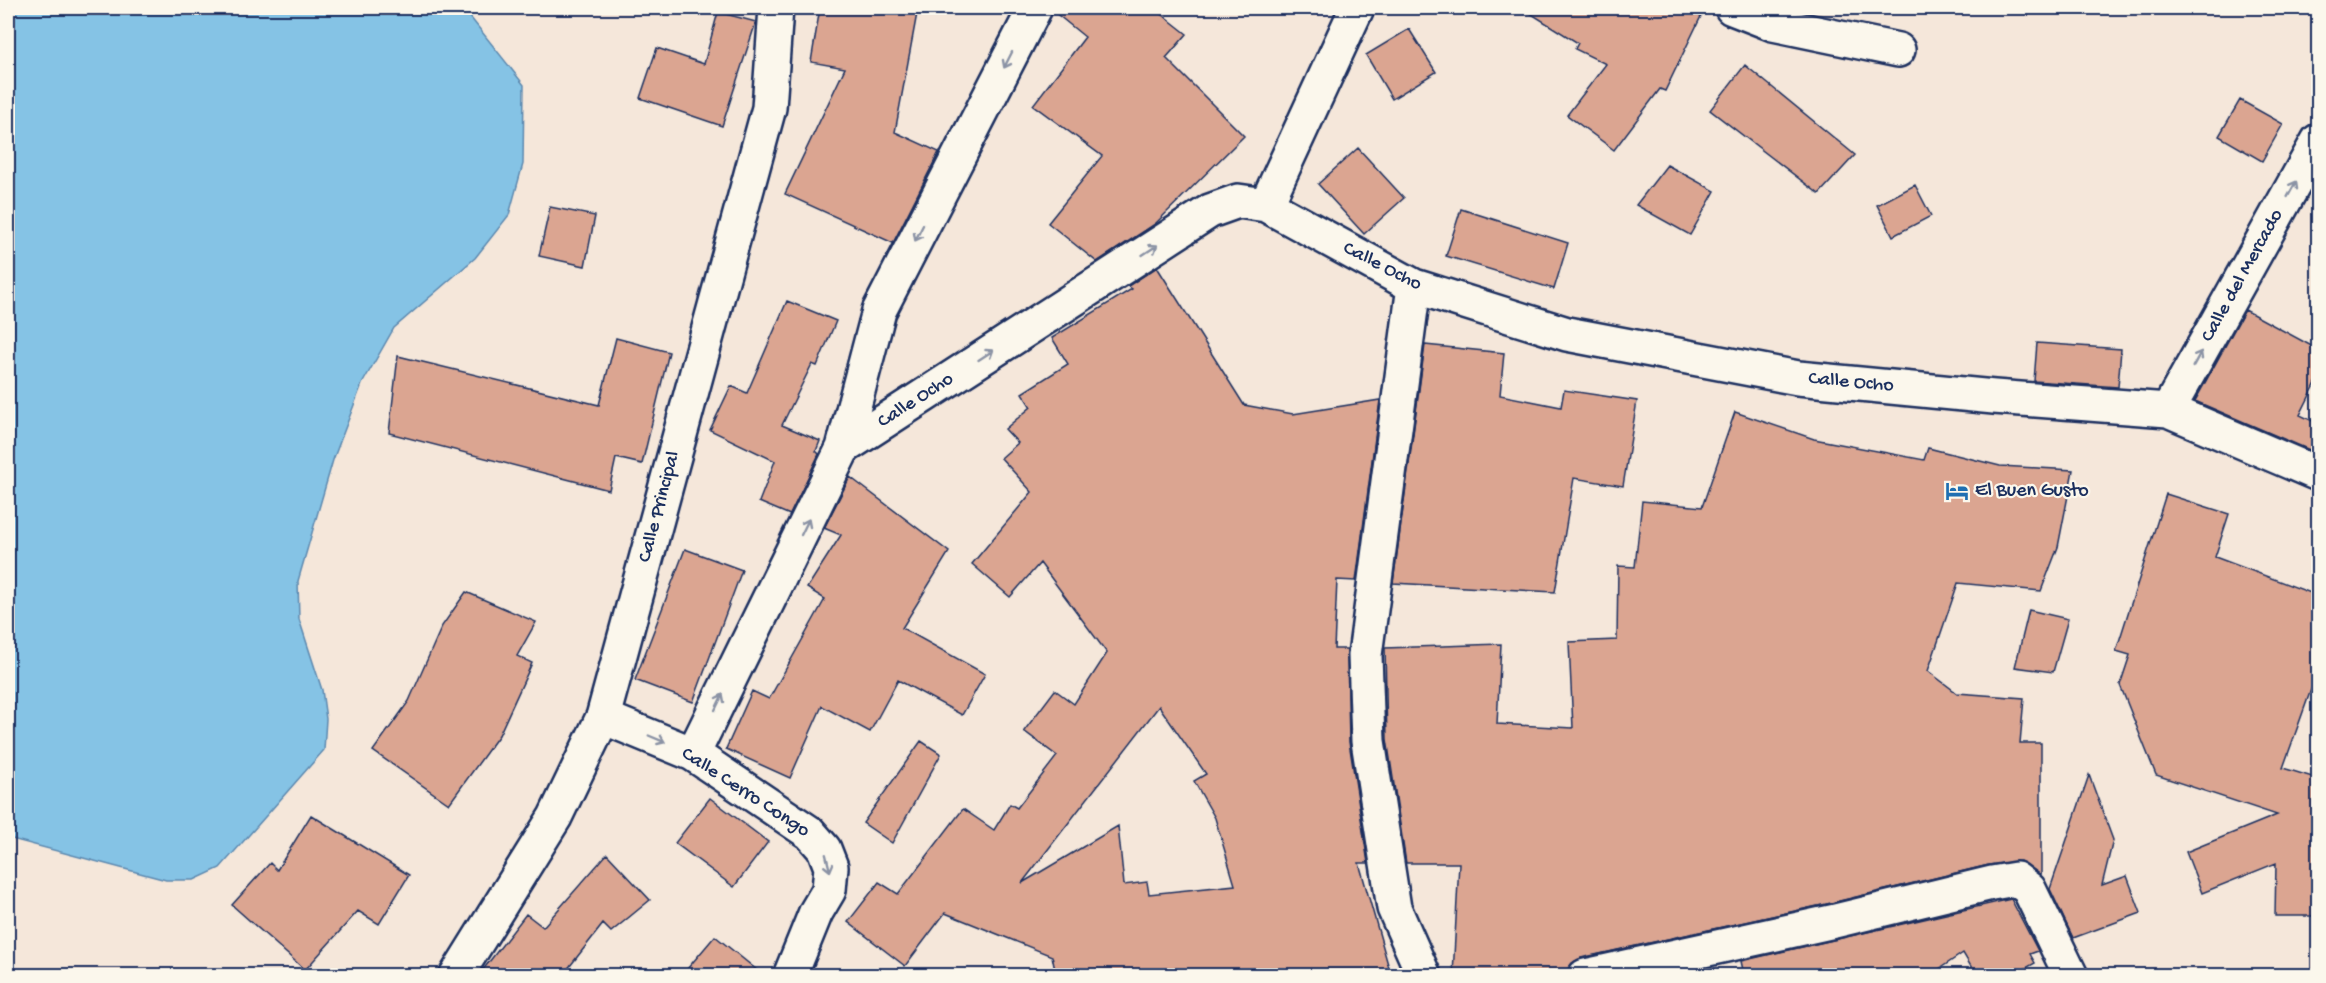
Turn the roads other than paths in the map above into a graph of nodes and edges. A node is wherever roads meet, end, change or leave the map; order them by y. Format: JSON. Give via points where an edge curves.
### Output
{"nodes":[{"id":1,"x":776,"y":8,"type":"edge"},
{"id":2,"x":1035,"y":8,"type":"edge"},
{"id":3,"x":1357,"y":8,"type":"edge"},
{"id":4,"x":1732,"y":8,"type":"edge"},
{"id":5,"x":1898,"y":50,"type":"dead end"},
{"id":6,"x":2319,"y":141,"type":"edge"},
{"id":7,"x":1266,"y":205,"type":"junction"},
{"id":8,"x":1414,"y":286,"type":"junction"},
{"id":9,"x":2168,"y":410,"type":"junction"},
{"id":10,"x":843,"y":448,"type":"junction"},
{"id":11,"x":2319,"y":474,"type":"edge"},
{"id":12,"x":603,"y":717,"type":"junction"},
{"id":13,"x":693,"y":754,"type":"junction"},
{"id":14,"x":456,"y":975,"type":"edge"},
{"id":15,"x":790,"y":975,"type":"edge"},
{"id":16,"x":1424,"y":975,"type":"edge"},
{"id":17,"x":1586,"y":975,"type":"edge"},
{"id":18,"x":2071,"y":975,"type":"edge"}],
"edges":[{"from":1,"to":12,"type":"street","name":"Calle Principal","via":[[769,108]]},
{"from":2,"to":10,"type":"street","one_way":true,"via":[[879,311]]},
{"from":3,"to":7,"type":"street"},
{"from":4,"to":5,"type":"street","via":[[1773,24]]},
{"from":9,"to":6,"type":"street","name":"Calle del Mercado","one_way":true},
{"from":7,"to":8,"type":"street","name":"Calle Ocho"},
{"from":10,"to":7,"type":"street","name":"Calle Ocho","one_way":true,"via":[[1210,211],[1238,201]]},
{"from":8,"to":9,"type":"street","name":"Calle Ocho","via":[[1567,334],[1798,378]]},
{"from":8,"to":16,"type":"street","via":[[1365,655],[1368,741],[1394,908]]},
{"from":9,"to":11,"type":"street","name":"Calle Ocho"},
{"from":13,"to":10,"type":"street","one_way":true},
{"from":12,"to":13,"type":"street","name":"Calle Cerro Congo","one_way":true},
{"from":12,"to":14,"type":"street","name":"Calle Principal","via":[[555,817]]},
{"from":13,"to":15,"type":"street","name":"Calle Cerro Congo","one_way":true,"via":[[810,832],[824,849],[831,867],[829,890]]},
{"from":17,"to":18,"type":"street","via":[[2016,879],[2029,889]]}]}
